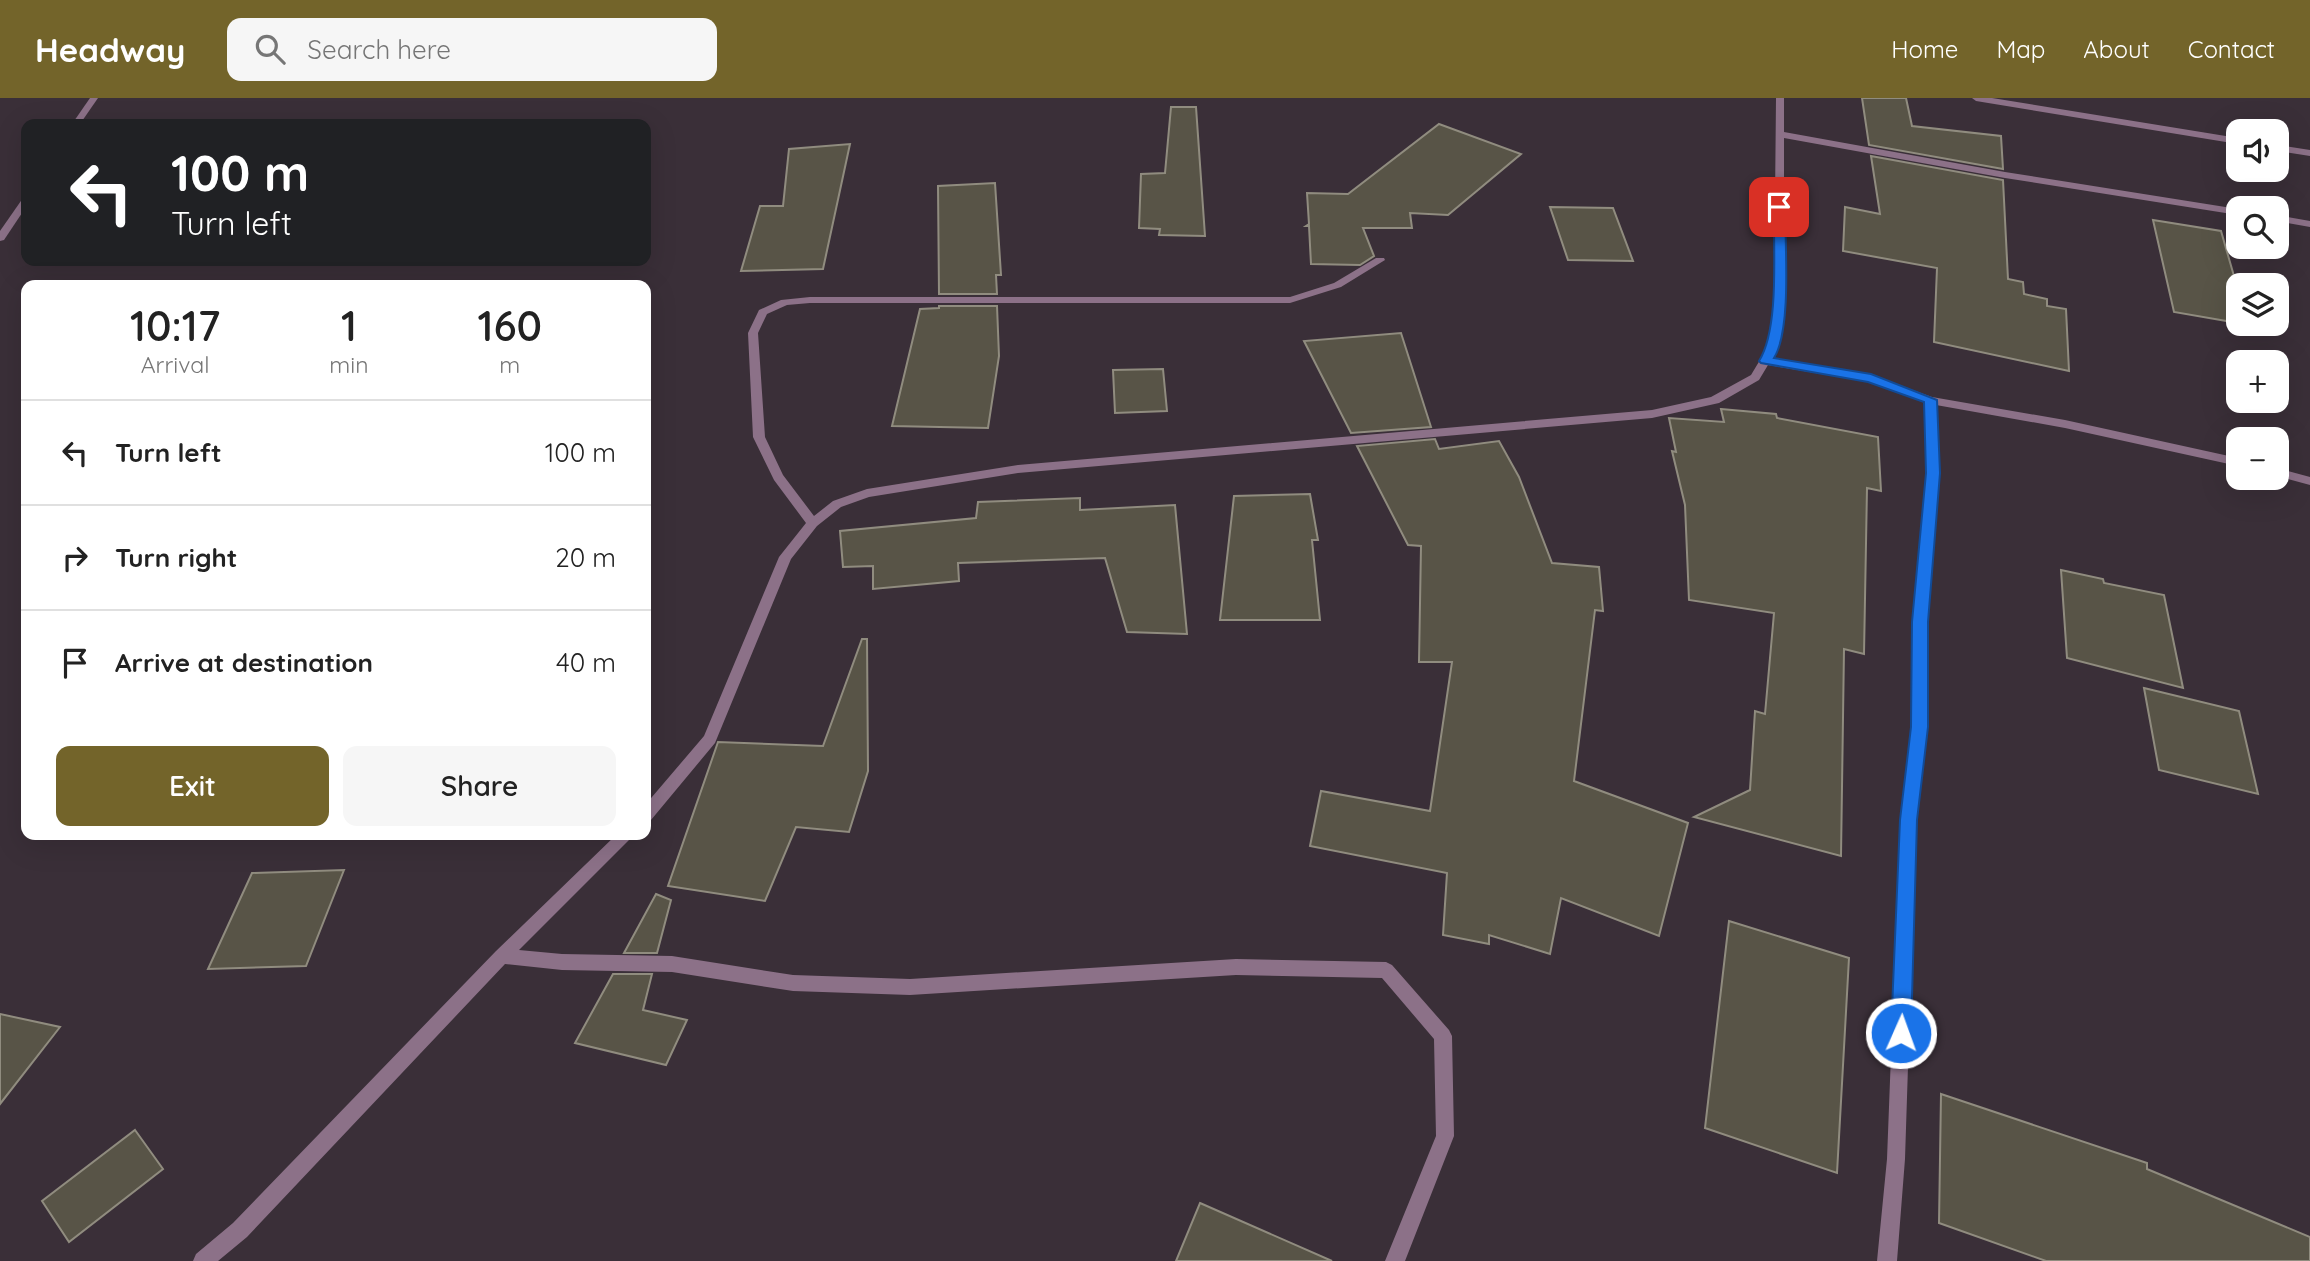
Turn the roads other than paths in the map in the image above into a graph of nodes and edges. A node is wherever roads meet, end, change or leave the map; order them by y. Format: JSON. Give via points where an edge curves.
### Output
{"nodes":[{"id":1,"x":93,"y":98,"type":"edge"},
{"id":2,"x":1780,"y":98,"type":"edge"},
{"id":3,"x":1976,"y":98,"type":"edge"},
{"id":4,"x":79,"y":119,"type":"edge"},
{"id":5,"x":1780,"y":134,"type":"junction"},
{"id":6,"x":2226,"y":139,"type":"edge"},
{"id":7,"x":2289,"y":150,"type":"edge"},
{"id":8,"x":2310,"y":153,"type":"edge"},
{"id":9,"x":21,"y":207,"type":"edge"},
{"id":10,"x":2226,"y":210,"type":"edge"},
{"id":11,"x":2289,"y":220,"type":"edge"},
{"id":12,"x":2310,"y":224,"type":"edge"},
{"id":13,"x":0,"y":238,"type":"edge"},
{"id":14,"x":1380,"y":260,"type":"dead end"},
{"id":15,"x":1766,"y":361,"type":"junction"},
{"id":16,"x":1930,"y":400,"type":"junction"},
{"id":17,"x":2226,"y":459,"type":"edge"},
{"id":18,"x":2289,"y":475,"type":"edge"},
{"id":19,"x":2310,"y":481,"type":"edge"},
{"id":20,"x":813,"y":523,"type":"junction"},
{"id":21,"x":651,"y":809,"type":"edge"},
{"id":22,"x":621,"y":840,"type":"edge"},
{"id":23,"x":502,"y":956,"type":"junction"},
{"id":24,"x":203,"y":1261,"type":"edge"},
{"id":25,"x":1395,"y":1261,"type":"edge"},
{"id":26,"x":1886,"y":1261,"type":"edge"}],
"edges":[{"from":1,"to":4,"type":"street"},
{"from":2,"to":5,"type":"street"},
{"from":3,"to":6,"type":"street"},
{"from":5,"to":10,"type":"street"},
{"from":5,"to":15,"type":"street","via":[[1779,304],[1772,351]]},
{"from":7,"to":8,"type":"street"},
{"from":9,"to":13,"type":"street"},
{"from":11,"to":12,"type":"street"},
{"from":14,"to":20,"type":"street","via":[[1343,284],[1290,300],[810,300],[785,302],[763,312],[753,333],[759,437],[778,477]]},
{"from":15,"to":16,"type":"street","via":[[1871,379]]},
{"from":15,"to":20,"type":"street","via":[[1755,377],[1715,400],[1652,414],[1018,469],[867,493],[837,504]]},
{"from":16,"to":17,"type":"street"},
{"from":16,"to":26,"type":"street","via":[[1933,473],[1920,622],[1919,727],[1908,820],[1896,1159]]},
{"from":18,"to":19,"type":"street"},
{"from":20,"to":21,"type":"street","via":[[785,557],[710,739]]},
{"from":22,"to":23,"type":"street"},
{"from":23,"to":24,"type":"street","via":[[240,1230]]},
{"from":23,"to":25,"type":"street","via":[[672,964],[793,983],[909,987],[1236,967],[1387,970],[1443,1036],[1445,1136]]}]}
